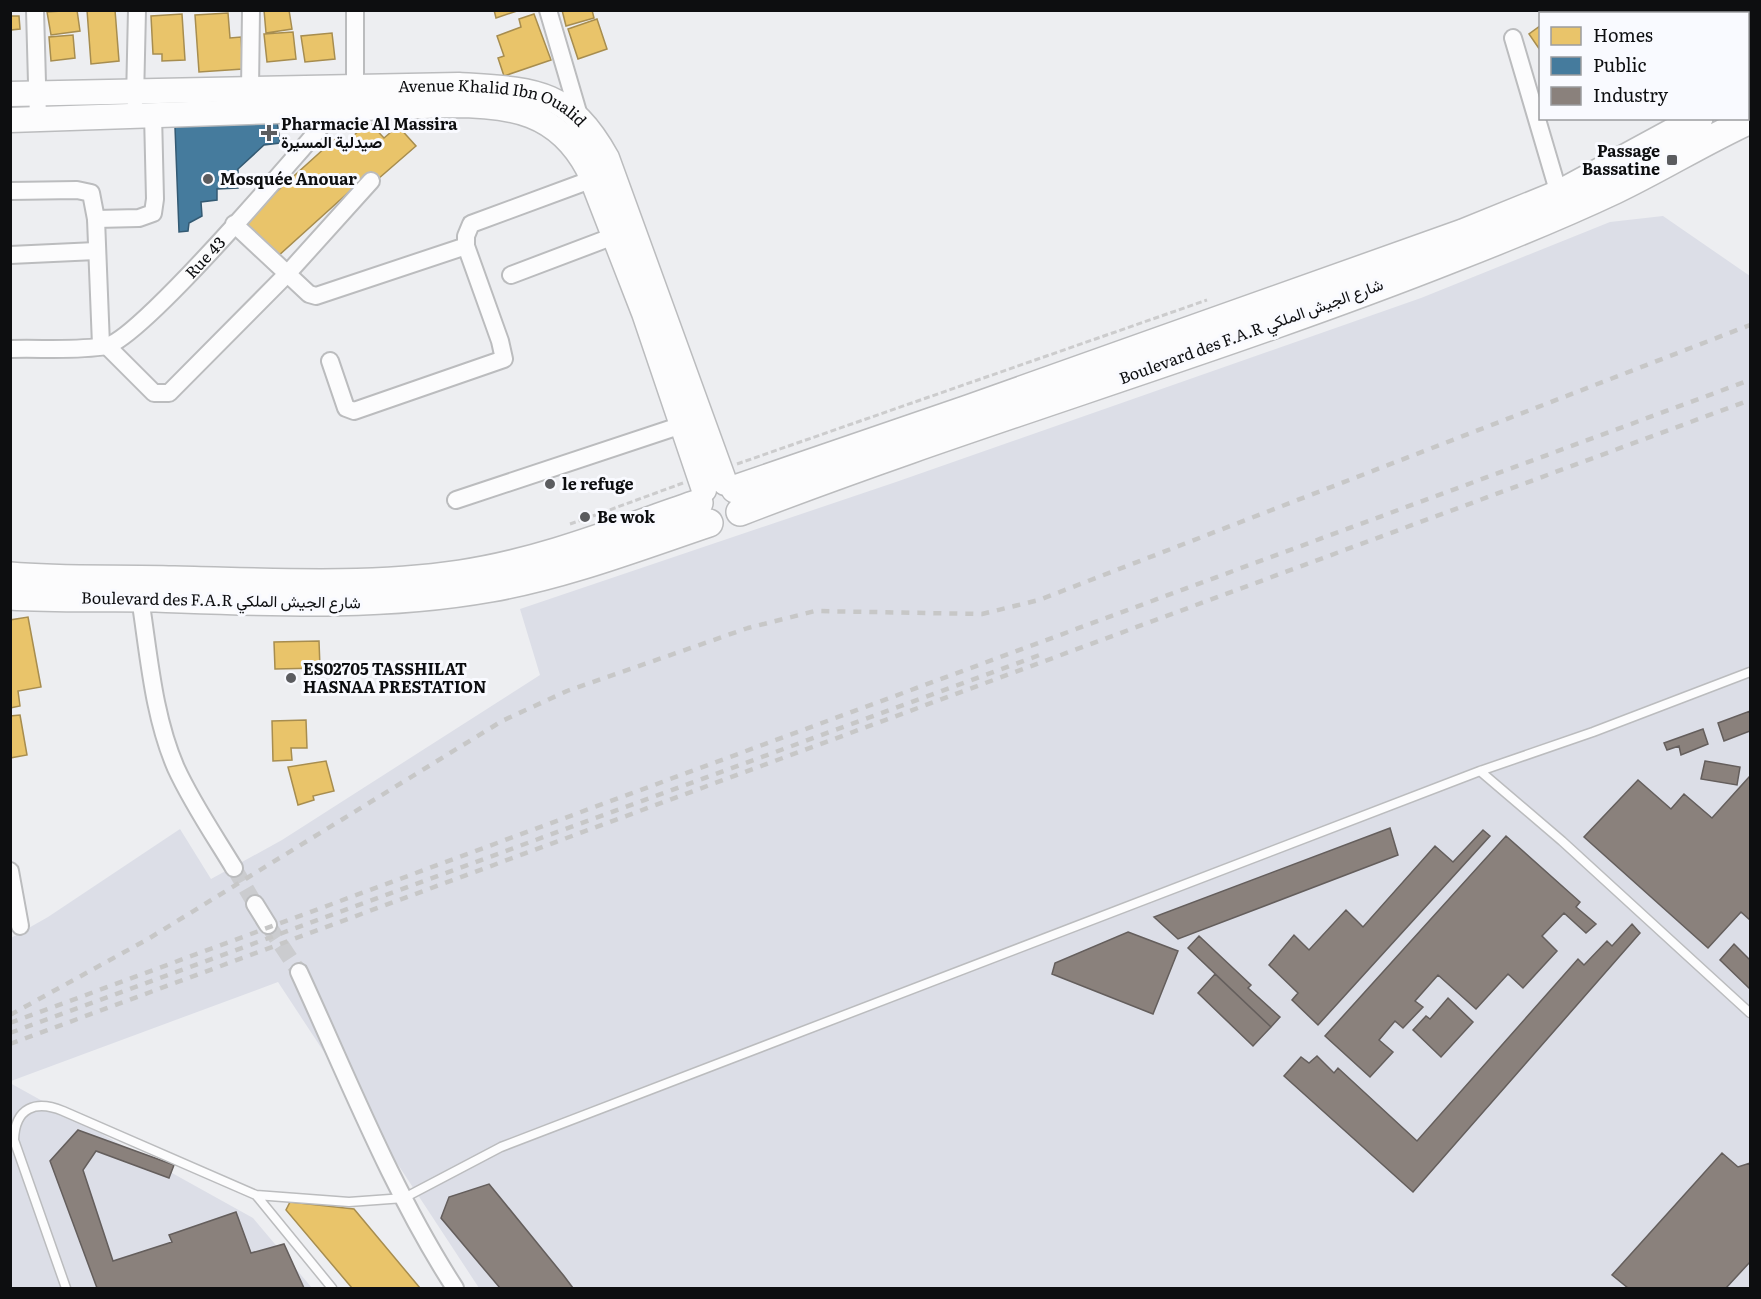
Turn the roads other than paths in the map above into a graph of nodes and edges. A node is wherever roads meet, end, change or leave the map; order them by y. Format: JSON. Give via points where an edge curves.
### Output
{"nodes":[{"id":1,"x":35,"y":10,"type":"edge"},
{"id":2,"x":137,"y":10,"type":"edge"},
{"id":3,"x":251,"y":10,"type":"edge"},
{"id":4,"x":355,"y":10,"type":"edge"},
{"id":5,"x":548,"y":10,"type":"edge"},
{"id":6,"x":1513,"y":38,"type":"dead end"},
{"id":7,"x":355,"y":86,"type":"junction"},
{"id":8,"x":250,"y":90,"type":"junction"},
{"id":9,"x":35,"y":93,"type":"junction"},
{"id":10,"x":10,"y":94,"type":"edge"},
{"id":11,"x":141,"y":107,"type":"junction"},
{"id":12,"x":336,"y":109,"type":"junction"},
{"id":13,"x":38,"y":119,"type":"junction"},
{"id":14,"x":579,"y":119,"type":"junction"},
{"id":15,"x":10,"y":120,"type":"edge"},
{"id":16,"x":1695,"y":120,"type":"edge"},
{"id":17,"x":1750,"y":120,"type":"edge"},
{"id":18,"x":592,"y":179,"type":"junction"},
{"id":19,"x":371,"y":181,"type":"dead end"},
{"id":20,"x":10,"y":191,"type":"edge"},
{"id":21,"x":1559,"y":194,"type":"junction"},
{"id":22,"x":96,"y":219,"type":"junction"},
{"id":23,"x":234,"y":225,"type":"junction"},
{"id":24,"x":614,"y":236,"type":"junction"},
{"id":25,"x":466,"y":246,"type":"junction"},
{"id":26,"x":96,"y":251,"type":"junction"},
{"id":27,"x":10,"y":255,"type":"edge"},
{"id":28,"x":288,"y":273,"type":"junction"},
{"id":29,"x":511,"y":275,"type":"dead end"},
{"id":30,"x":104,"y":346,"type":"junction"},
{"id":31,"x":10,"y":349,"type":"edge"},
{"id":32,"x":330,"y":361,"type":"dead end"},
{"id":33,"x":681,"y":425,"type":"junction"},
{"id":34,"x":716,"y":493,"type":"junction"},
{"id":35,"x":456,"y":500,"type":"dead end"},
{"id":36,"x":10,"y":576,"type":"edge"},
{"id":37,"x":10,"y":596,"type":"edge"},
{"id":38,"x":140,"y":598,"type":"junction"},
{"id":39,"x":1750,"y":672,"type":"edge"},
{"id":40,"x":1480,"y":771,"type":"junction"},
{"id":41,"x":234,"y":868,"type":"tunnel mouth"},
{"id":42,"x":10,"y":871,"type":"edge"},
{"id":43,"x":11,"y":876,"type":"edge"},
{"id":44,"x":255,"y":904,"type":"tunnel mouth"},
{"id":45,"x":20,"y":926,"type":"dead end"},
{"id":46,"x":268,"y":926,"type":"tunnel mouth"},
{"id":47,"x":298,"y":972,"type":"tunnel mouth"},
{"id":48,"x":1750,"y":1013,"type":"edge"},
{"id":49,"x":256,"y":1195,"type":"junction"},
{"id":50,"x":405,"y":1198,"type":"junction"},
{"id":51,"x":66,"y":1288,"type":"edge"},
{"id":52,"x":332,"y":1288,"type":"edge"},
{"id":53,"x":455,"y":1288,"type":"edge"}],
"edges":[{"from":1,"to":9,"type":"street"},
{"from":2,"to":11,"type":"street"},
{"from":3,"to":8,"type":"street"},
{"from":4,"to":7,"type":"street"},
{"from":5,"to":14,"type":"street"},
{"from":6,"to":21,"type":"street"},
{"from":7,"to":8,"type":"main road","name":"Avenue Khalid Ibn Oualid"},
{"from":7,"to":12,"type":"street","name":"Rue 43"},
{"from":7,"to":14,"type":"main road","name":"Avenue Khalid Ibn Oualid","via":[[523,89],[560,102]]},
{"from":8,"to":11,"type":"main road","name":"Avenue Khalid Ibn Oualid"},
{"from":9,"to":10,"type":"main road","name":"Avenue Khalid Ibn Oualid"},
{"from":9,"to":11,"type":"main road","name":"Avenue Khalid Ibn Oualid"},
{"from":9,"to":13,"type":"street"},
{"from":11,"to":12,"type":"main road","name":"Avenue Khalid Ibn Oualid"},
{"from":11,"to":13,"type":"main road","name":"Avenue Khalid Ibn Oualid"},
{"from":11,"to":22,"type":"street","via":[[155,199],[153,213],[139,218]]},
{"from":12,"to":18,"type":"main road","name":"Avenue Khalid Ibn Oualid","via":[[485,105],[531,114],[574,147]]},
{"from":12,"to":23,"type":"street","name":"Rue 43"},
{"from":13,"to":15,"type":"main road","name":"Avenue Khalid Ibn Oualid"},
{"from":14,"to":34,"type":"main road","name":"Avenue Khalid Ibn Oualid","via":[[598,142],[615,178]]},
{"from":16,"to":21,"type":"main road","name":"Boulevard des F.A.R شارع الجيش الملكي"},
{"from":17,"to":34,"type":"main road","name":"Boulevard des F.A.R شارع الجيش الملكي","via":[[1615,190],[1452,259],[1253,332],[831,477]]},
{"from":18,"to":24,"type":"main road","name":"Avenue Khalid Ibn Oualid"},
{"from":18,"to":25,"type":"street","via":[[471,224]]},
{"from":19,"to":28,"type":"street"},
{"from":20,"to":22,"type":"street","via":[[87,191],[94,199]]},
{"from":21,"to":34,"type":"main road","name":"Boulevard des F.A.R شارع الجيش الملكي","via":[[968,410]]},
{"from":22,"to":26,"type":"street"},
{"from":23,"to":28,"type":"street"},
{"from":23,"to":30,"type":"street","name":"Rue 43","via":[[132,331]]},
{"from":24,"to":29,"type":"street"},
{"from":24,"to":33,"type":"main road","name":"Avenue Khalid Ibn Oualid"},
{"from":25,"to":28,"type":"street","via":[[324,295],[309,294]]},
{"from":25,"to":32,"type":"street","via":[[504,359],[354,411],[342,401]]},
{"from":26,"to":27,"type":"street"},
{"from":26,"to":30,"type":"street"},
{"from":28,"to":30,"type":"street","via":[[164,394],[151,391]]},
{"from":30,"to":31,"type":"street","name":"Rue 43"},
{"from":33,"to":34,"type":"main road","name":"Avenue Khalid Ibn Oualid"},
{"from":33,"to":35,"type":"street"},
{"from":34,"to":36,"type":"main road","name":"Boulevard des F.A.R شارع الجيش الملكي","via":[[575,546],[514,563],[413,580],[307,584]]},
{"from":34,"to":38,"type":"main road","name":"Boulevard des F.A.R شارع الجيش الملكي","via":[[538,578],[493,588],[417,599],[284,604]]},
{"from":37,"to":38,"type":"main road","name":"Boulevard des F.A.R شارع الجيش الملكي"},
{"from":38,"to":41,"type":"street","via":[[158,712],[168,745],[188,793]]},
{"from":39,"to":40,"type":"lane"},
{"from":40,"to":48,"type":"lane"},
{"from":40,"to":50,"type":"lane","via":[[501,1147]]},
{"from":42,"to":43,"type":"street"},
{"from":43,"to":45,"type":"street"},
{"from":44,"to":46,"type":"street"},
{"from":47,"to":50,"type":"street"},
{"from":49,"to":50,"type":"lane","via":[[349,1202]]},
{"from":49,"to":51,"type":"lane","via":[[49,1105],[28,1109],[17,1122],[14,1140]]},
{"from":49,"to":52,"type":"lane"},
{"from":50,"to":53,"type":"street"}]}
